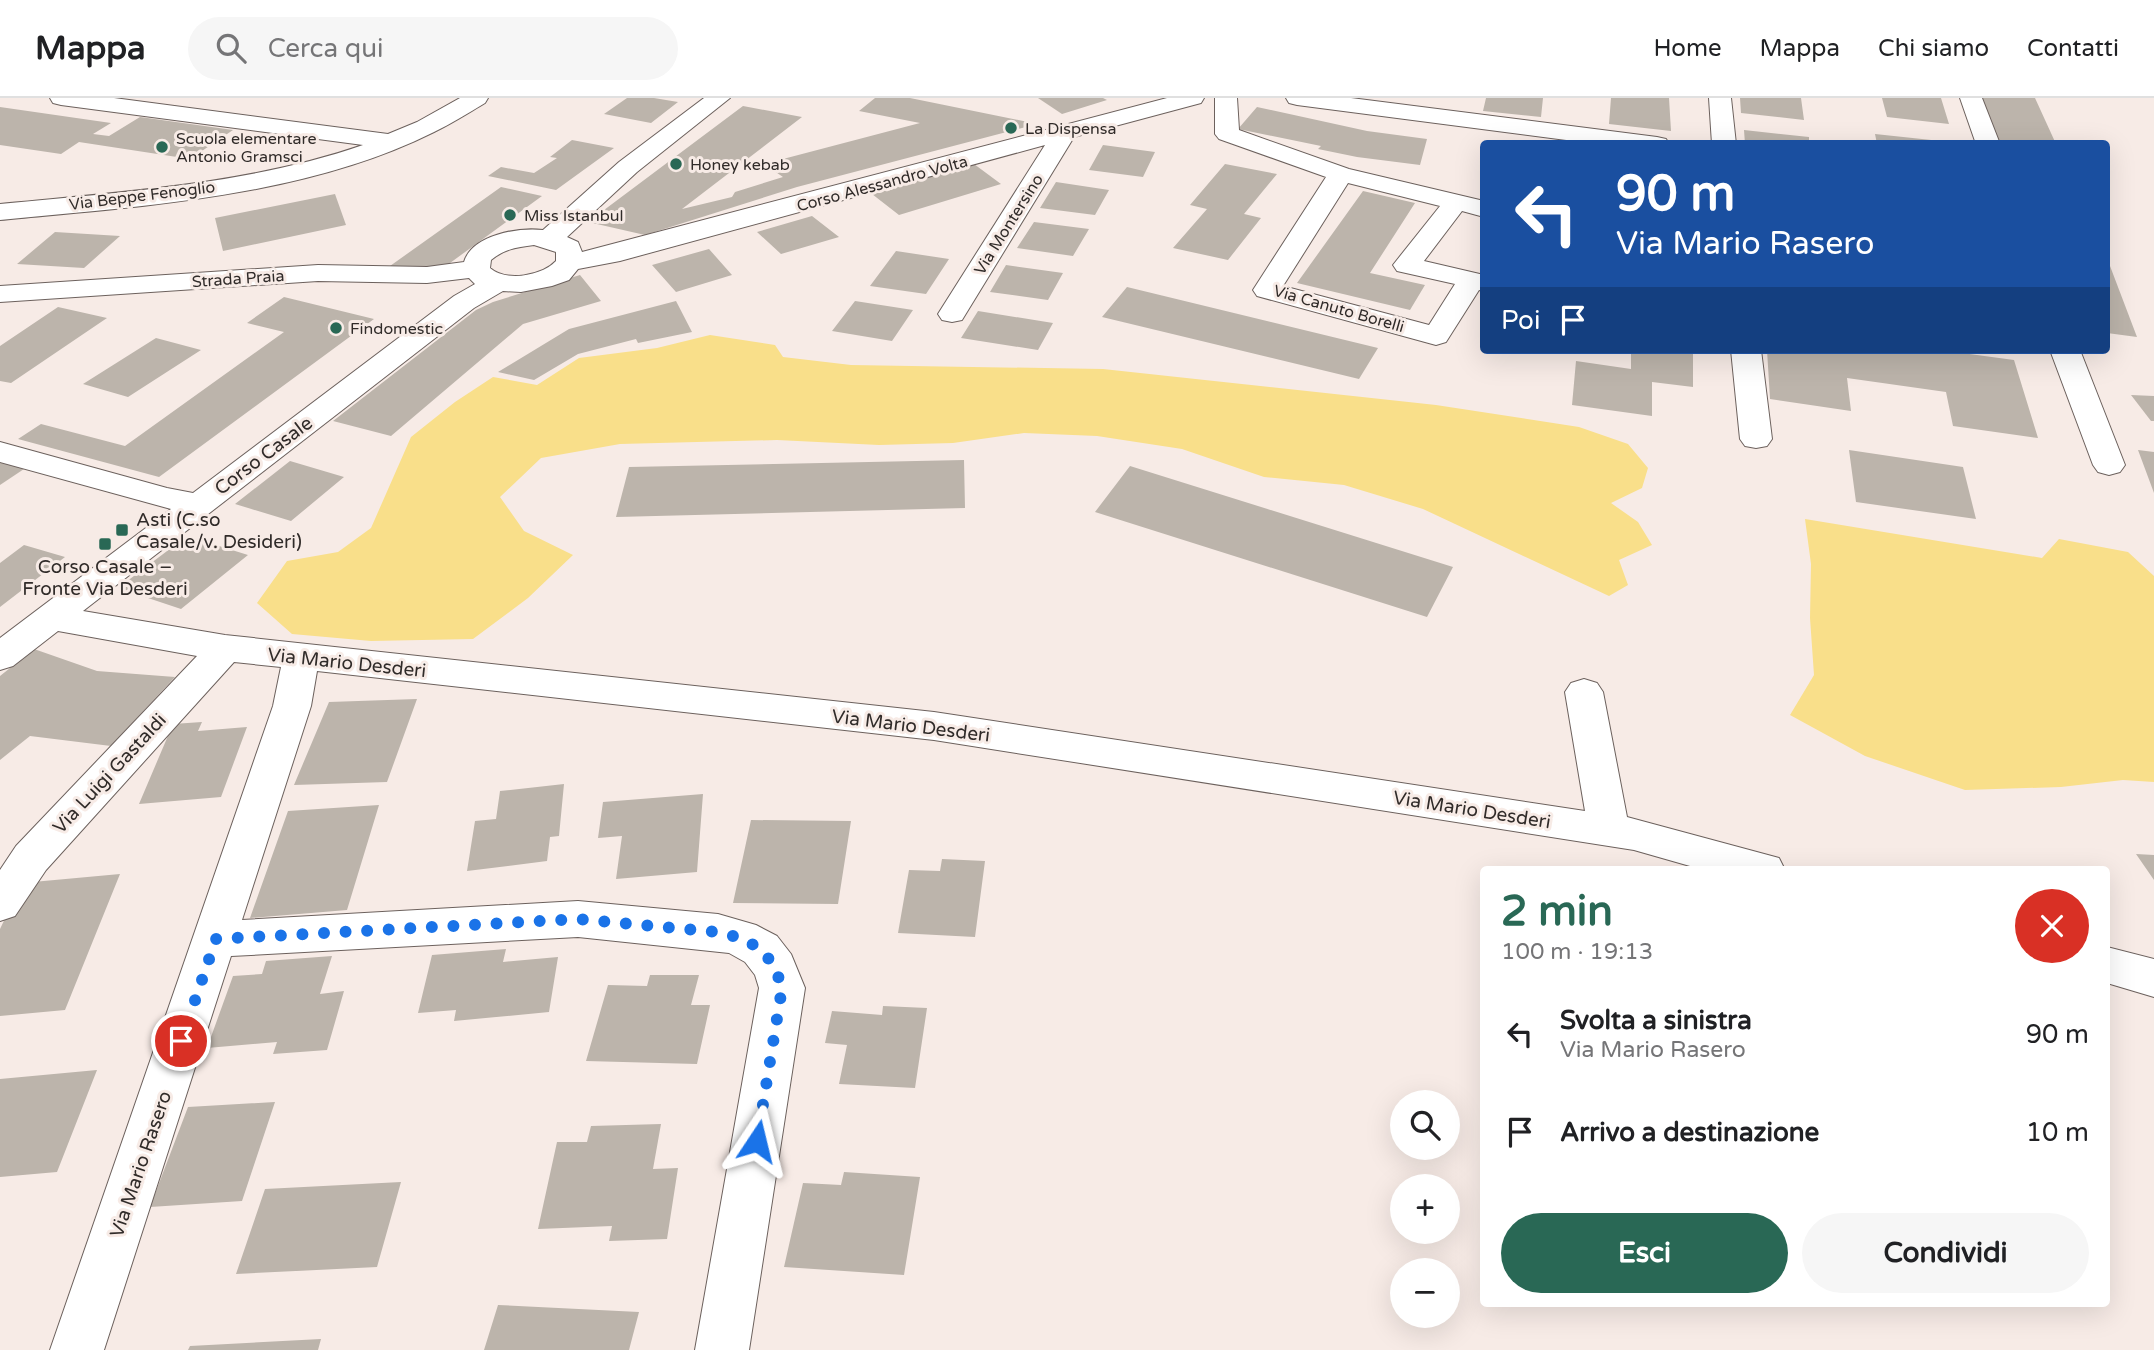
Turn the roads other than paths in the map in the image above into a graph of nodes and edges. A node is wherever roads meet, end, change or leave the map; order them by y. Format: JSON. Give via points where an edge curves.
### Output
{"nodes":[{"id":1,"x":61,"y":98,"type":"edge"},
{"id":2,"x":477,"y":98,"type":"edge"},
{"id":3,"x":719,"y":98,"type":"edge"},
{"id":4,"x":1193,"y":98,"type":"edge"},
{"id":5,"x":1226,"y":98,"type":"edge"},
{"id":6,"x":1297,"y":98,"type":"edge"},
{"id":7,"x":1720,"y":98,"type":"edge"},
{"id":8,"x":1970,"y":98,"type":"edge"},
{"id":9,"x":1064,"y":134,"type":"junction"},
{"id":10,"x":1570,"y":138,"type":"edge"},
{"id":11,"x":1599,"y":140,"type":"edge"},
{"id":12,"x":1724,"y":140,"type":"edge"},
{"id":13,"x":1986,"y":140,"type":"edge"},
{"id":14,"x":392,"y":141,"type":"junction"},
{"id":15,"x":1341,"y":174,"type":"junction"},
{"id":16,"x":1455,"y":203,"type":"junction"},
{"id":17,"x":1480,"y":208,"type":"edge"},
{"id":18,"x":0,"y":212,"type":"edge"},
{"id":19,"x":549,"y":239,"type":"junction"},
{"id":20,"x":569,"y":263,"type":"junction"},
{"id":21,"x":486,"y":276,"type":"junction"},
{"id":22,"x":1477,"y":281,"type":"edge"},
{"id":23,"x":0,"y":294,"type":"edge"},
{"id":24,"x":952,"y":314,"type":"dead end"},
{"id":25,"x":1746,"y":354,"type":"edge"},
{"id":26,"x":2067,"y":354,"type":"edge"},
{"id":27,"x":1756,"y":439,"type":"dead end"},
{"id":28,"x":0,"y":452,"type":"edge"},
{"id":29,"x":2109,"y":465,"type":"dead end"},
{"id":30,"x":198,"y":504,"type":"junction"},
{"id":31,"x":51,"y":618,"type":"junction"},
{"id":32,"x":225,"y":648,"type":"junction"},
{"id":33,"x":0,"y":657,"type":"edge"},
{"id":34,"x":301,"y":657,"type":"junction"},
{"id":35,"x":1584,"y":692,"type":"dead end"},
{"id":36,"x":1609,"y":830,"type":"junction"},
{"id":37,"x":1750,"y":866,"type":"edge"},
{"id":38,"x":0,"y":904,"type":"edge"},
{"id":39,"x":216,"y":939,"type":"junction"},
{"id":40,"x":2110,"y":966,"type":"edge"},
{"id":41,"x":2154,"y":978,"type":"edge"},
{"id":42,"x":77,"y":1350,"type":"edge"},
{"id":43,"x":722,"y":1350,"type":"edge"}],
"edges":[{"from":1,"to":14,"type":"street"},
{"from":2,"to":14,"type":"street","name":"Via Beppe Fenoglio","via":[[438,122]]},
{"from":3,"to":19,"type":"street","via":[[628,167]]},
{"from":4,"to":9,"type":"street","name":"Corso Alessandro Volta"},
{"from":5,"to":15,"type":"street","via":[[1227,134]]},
{"from":6,"to":10,"type":"street"},
{"from":7,"to":12,"type":"street"},
{"from":8,"to":13,"type":"street"},
{"from":9,"to":20,"type":"street","name":"Corso Alessandro Volta"},
{"from":9,"to":24,"type":"street","name":"Via Montersino"},
{"from":10,"to":11,"type":"street"},
{"from":14,"to":18,"type":"street","name":"Via Beppe Fenoglio","via":[[315,167],[184,193]]},
{"from":15,"to":16,"type":"street"},
{"from":15,"to":22,"type":"street","name":"Via Canuto Borelli","via":[[1267,290],[1436,336]]},
{"from":16,"to":17,"type":"street"},
{"from":16,"to":22,"type":"street","name":"Via Canuto Borelli","via":[[1407,265]]},
{"from":19,"to":20,"type":"street","via":[[569,248]]},
{"from":19,"to":21,"type":"street","via":[[502,243],[479,257]]},
{"from":20,"to":21,"type":"street","name":"Strada Praia","via":[[539,281]]},
{"from":21,"to":23,"type":"street","name":"Strada Praia","via":[[318,273]]},
{"from":21,"to":30,"type":"street","name":"Corso Casale","via":[[464,302]]},
{"from":25,"to":27,"type":"street"},
{"from":26,"to":29,"type":"street"},
{"from":28,"to":30,"type":"street"},
{"from":30,"to":31,"type":"street","name":"Corso Casale"},
{"from":31,"to":32,"type":"street","name":"Via Mario Desderi"},
{"from":31,"to":33,"type":"street","name":"Corso Casale"},
{"from":32,"to":34,"type":"street","name":"Via Mario Desderi"},
{"from":32,"to":38,"type":"street","name":"Via Luigi Gastaldi","via":[[31,858]]},
{"from":34,"to":36,"type":"street","name":"Via Mario Desderi","via":[[934,726]]},
{"from":34,"to":39,"type":"street","name":"Via Mario Rasero","via":[[292,706]]},
{"from":35,"to":36,"type":"street"},
{"from":36,"to":37,"type":"street","name":"Via Mario Desderi"},
{"from":39,"to":42,"type":"street","name":"Via Mario Rasero"},
{"from":39,"to":43,"type":"street","via":[[578,919],[718,932],[761,949],[775,967],[782,988]]},
{"from":40,"to":41,"type":"street"}]}
